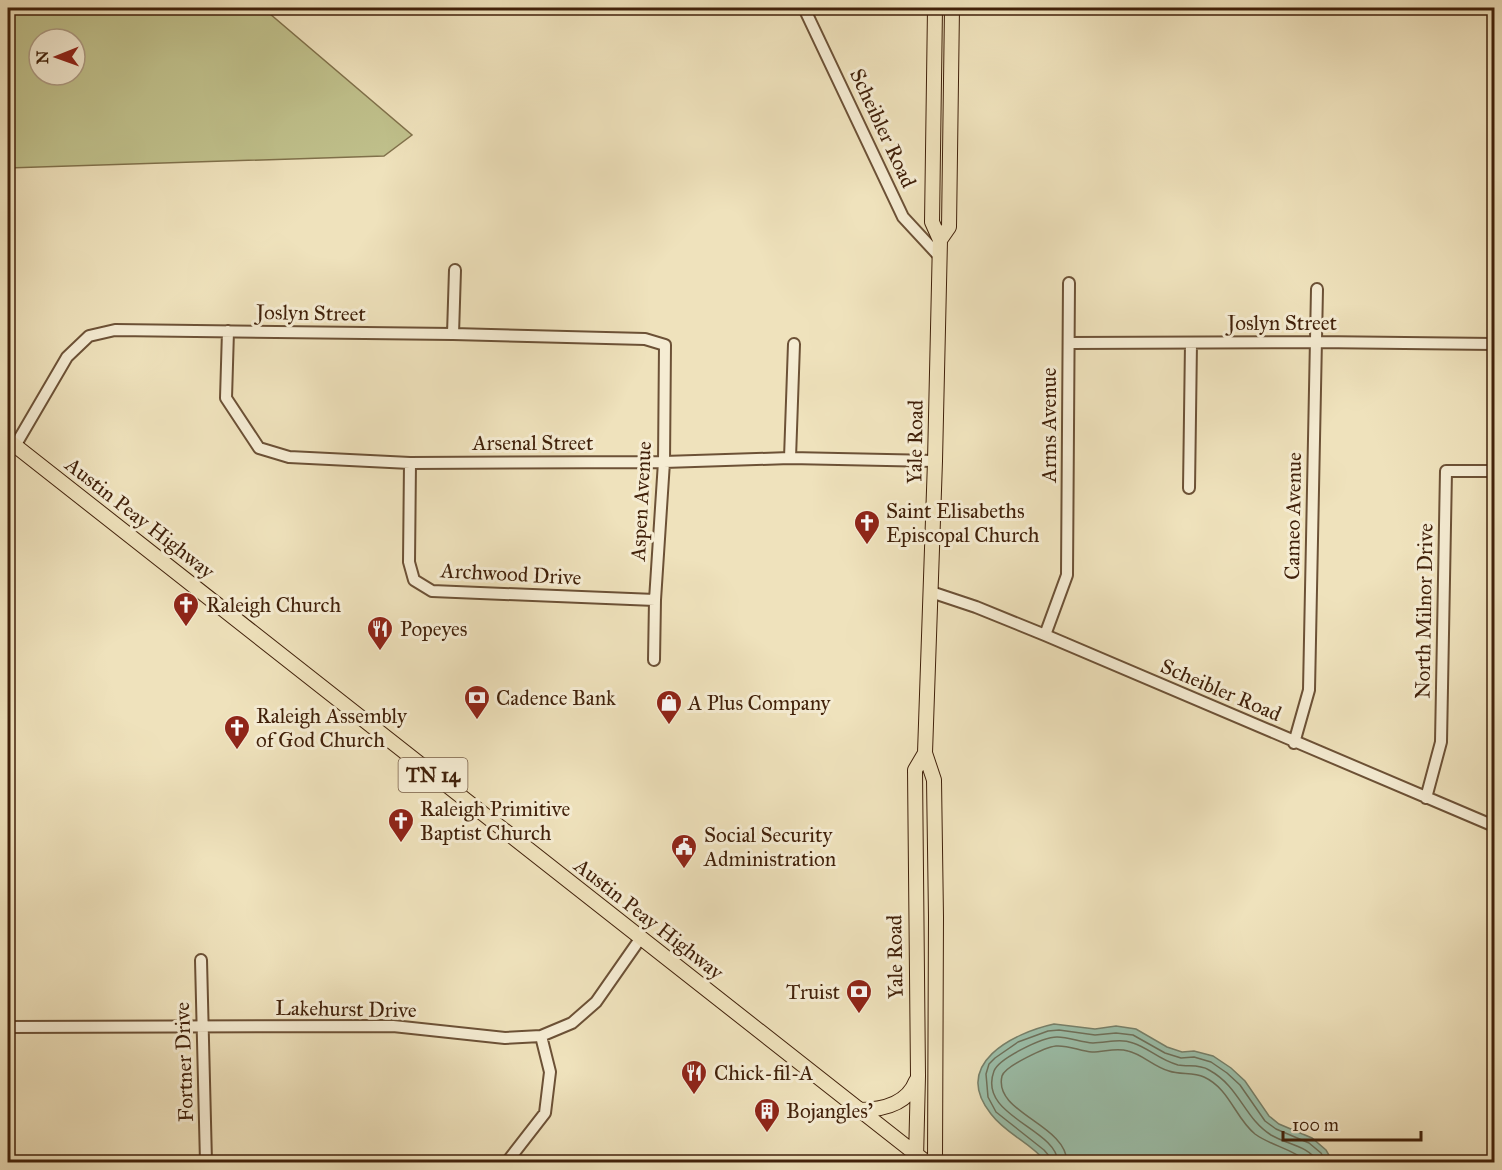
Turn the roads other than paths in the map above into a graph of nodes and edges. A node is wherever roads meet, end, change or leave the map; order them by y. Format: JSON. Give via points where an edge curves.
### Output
{"nodes":[{"id":1,"x":804,"y":8,"type":"edge"},
{"id":2,"x":935,"y":8,"type":"edge"},
{"id":3,"x":951,"y":8,"type":"edge"},
{"id":4,"x":940,"y":240,"type":"junction"},
{"id":5,"x":940,"y":257,"type":"junction"},
{"id":6,"x":455,"y":270,"type":"dead end"},
{"id":7,"x":1069,"y":283,"type":"dead end"},
{"id":8,"x":1317,"y":289,"type":"dead end"},
{"id":9,"x":228,"y":331,"type":"junction"},
{"id":10,"x":453,"y":334,"type":"junction"},
{"id":11,"x":1316,"y":342,"type":"junction"},
{"id":12,"x":1069,"y":343,"type":"junction"},
{"id":13,"x":1191,"y":343,"type":"junction"},
{"id":14,"x":794,"y":344,"type":"dead end"},
{"id":15,"x":1494,"y":344,"type":"edge"},
{"id":16,"x":665,"y":345,"type":"joint"},
{"id":17,"x":11,"y":443,"type":"edge"},
{"id":18,"x":790,"y":458,"type":"junction"},
{"id":19,"x":935,"y":461,"type":"junction"},
{"id":20,"x":664,"y":462,"type":"junction"},
{"id":21,"x":410,"y":463,"type":"junction"},
{"id":22,"x":1494,"y":471,"type":"edge"},
{"id":23,"x":1189,"y":488,"type":"dead end"},
{"id":24,"x":931,"y":592,"type":"junction"},
{"id":25,"x":655,"y":600,"type":"junction"},
{"id":26,"x":1045,"y":635,"type":"junction"},
{"id":27,"x":654,"y":660,"type":"dead end"},
{"id":28,"x":1294,"y":742,"type":"junction"},
{"id":29,"x":925,"y":753,"type":"junction"},
{"id":30,"x":1426,"y":798,"type":"junction"},
{"id":31,"x":1494,"y":826,"type":"edge"},
{"id":32,"x":640,"y":939,"type":"junction"},
{"id":33,"x":201,"y":960,"type":"dead end"},
{"id":34,"x":8,"y":1027,"type":"edge"},
{"id":35,"x":202,"y":1027,"type":"junction"},
{"id":36,"x":541,"y":1036,"type":"junction"},
{"id":37,"x":918,"y":1076,"type":"junction"},
{"id":38,"x":858,"y":1110,"type":"junction"},
{"id":39,"x":920,"y":1160,"type":"edge"},
{"id":40,"x":206,"y":1162,"type":"edge"},
{"id":41,"x":507,"y":1162,"type":"edge"},
{"id":42,"x":935,"y":1162,"type":"edge"}],
"edges":[{"from":1,"to":5,"type":"street","name":"Scheibler Road","via":[[903,217]]},
{"from":2,"to":4,"type":"main road","name":"Yale Road","via":[[932,222]]},
{"from":3,"to":4,"type":"main road","name":"Yale Road","via":[[948,227]]},
{"from":4,"to":5,"type":"main road","name":"Yale Road"},
{"from":5,"to":19,"type":"main road","name":"Yale Road"},
{"from":6,"to":10,"type":"street"},
{"from":7,"to":12,"type":"street","name":"Arms Avenue"},
{"from":8,"to":11,"type":"street","name":"Cameo Avenue"},
{"from":9,"to":10,"type":"street","name":"Joslyn Street"},
{"from":9,"to":17,"type":"street","name":"Joslyn Street","via":[[115,330],[89,336],[67,357]]},
{"from":9,"to":21,"type":"street","name":"Arsenal Street","via":[[226,398],[259,448],[289,457]]},
{"from":10,"to":16,"type":"street","name":"Joslyn Street","via":[[645,339]]},
{"from":11,"to":13,"type":"street","name":"Joslyn Street"},
{"from":11,"to":15,"type":"street","name":"Joslyn Street"},
{"from":11,"to":28,"type":"street","name":"Cameo Avenue","via":[[1309,690]]},
{"from":12,"to":13,"type":"street","name":"Joslyn Street"},
{"from":12,"to":26,"type":"street","name":"Arms Avenue","via":[[1067,574]]},
{"from":13,"to":23,"type":"street"},
{"from":14,"to":18,"type":"street"},
{"from":16,"to":20,"type":"street","name":"Aspen Avenue"},
{"from":17,"to":32,"type":"main road","name":"Austin Peay Highway","number":"TN 14"},
{"from":18,"to":19,"type":"street","name":"Arsenal Street"},
{"from":18,"to":20,"type":"street","name":"Arsenal Street"},
{"from":19,"to":24,"type":"main road","name":"Yale Road"},
{"from":20,"to":21,"type":"street","name":"Arsenal Street"},
{"from":20,"to":25,"type":"street","name":"Aspen Avenue"},
{"from":21,"to":25,"type":"street","name":"Archwood Drive","via":[[409,562],[414,579],[432,591]]},
{"from":22,"to":30,"type":"street","name":"North Milnor Drive","via":[[1446,471],[1441,742]]},
{"from":24,"to":26,"type":"street","name":"Scheibler Road"},
{"from":24,"to":29,"type":"main road","name":"Yale Road"},
{"from":25,"to":27,"type":"street","name":"Aspen Avenue"},
{"from":26,"to":28,"type":"street","name":"Scheibler Road"},
{"from":28,"to":30,"type":"street","name":"Scheibler Road"},
{"from":29,"to":37,"type":"main road","name":"Yale Road","via":[[915,770]]},
{"from":29,"to":42,"type":"main road","name":"Yale Road","via":[[934,780]]},
{"from":30,"to":31,"type":"street","name":"Scheibler Road"},
{"from":32,"to":36,"type":"street","name":"Lakehurst Drive","via":[[596,1002],[572,1023]]},
{"from":32,"to":38,"type":"main road","name":"Austin Peay Highway","number":"TN 14"},
{"from":33,"to":35,"type":"street","name":"Fortner Drive"},
{"from":34,"to":35,"type":"street","name":"Lakehurst Drive"},
{"from":35,"to":36,"type":"street","name":"Lakehurst Drive","via":[[393,1026],[505,1038]]},
{"from":35,"to":40,"type":"street","name":"Fortner Drive"},
{"from":36,"to":41,"type":"street","via":[[550,1072],[545,1113]]},
{"from":37,"to":38,"type":"main road","via":[[912,1091],[902,1100],[872,1110]]},
{"from":37,"to":39,"type":"main road","name":"Yale Road"},
{"from":38,"to":39,"type":"main road","name":"Austin Peay Highway","number":"TN 14"}]}
